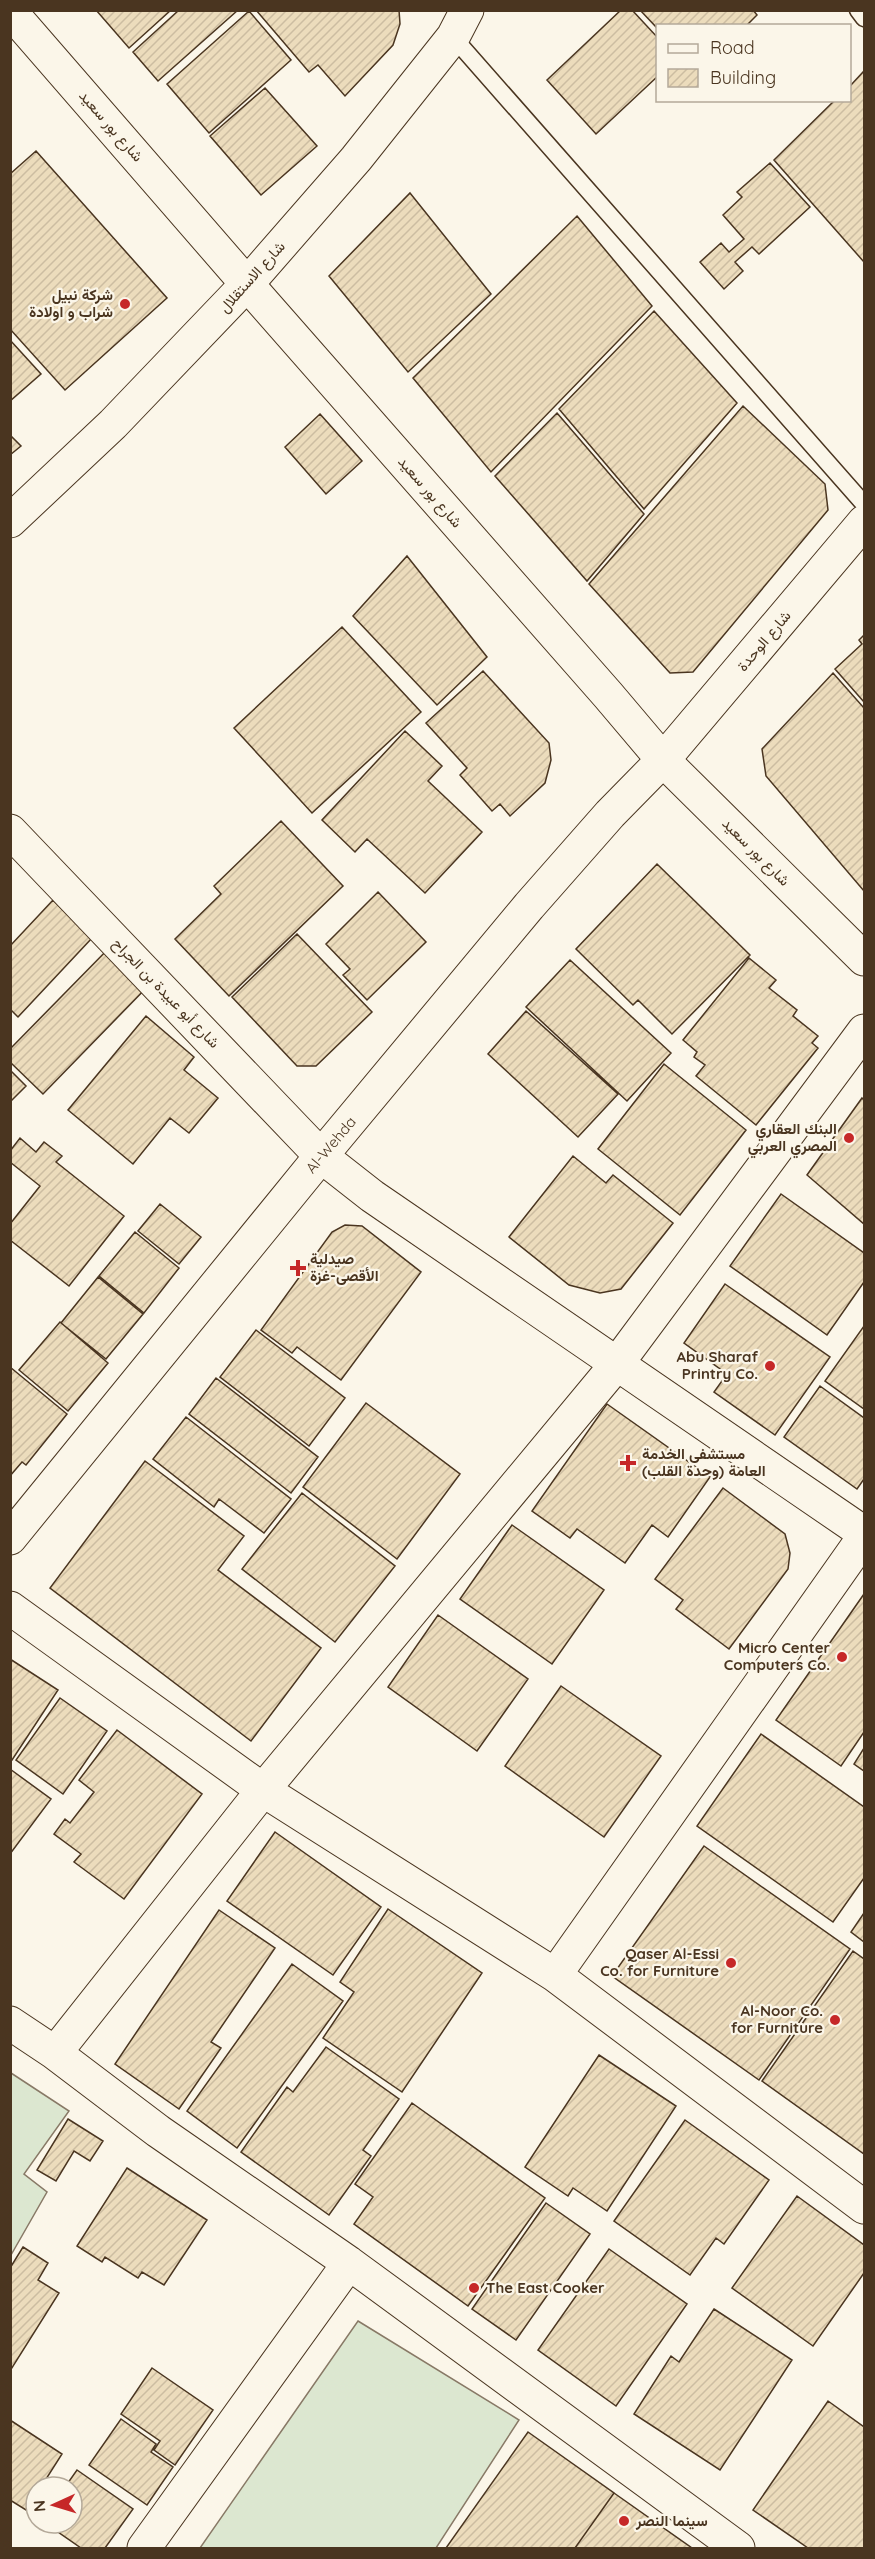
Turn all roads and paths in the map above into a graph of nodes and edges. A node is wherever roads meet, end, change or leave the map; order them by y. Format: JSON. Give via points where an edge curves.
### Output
{"nodes":[{"id":1,"x":858,"y":10,"type":"edge"},
{"id":2,"x":10,"y":11,"type":"edge"},
{"id":3,"x":864,"y":18,"type":"edge"},
{"id":4,"x":460,"y":24,"type":"edge"},
{"id":5,"x":247,"y":284,"type":"junction"},
{"id":6,"x":864,"y":504,"type":"edge"},
{"id":7,"x":10,"y":521,"type":"edge"},
{"id":8,"x":864,"y":522,"type":"edge"},
{"id":9,"x":663,"y":760,"type":"junction"},
{"id":10,"x":10,"y":831,"type":"edge"},
{"id":11,"x":864,"y":959,"type":"edge"},
{"id":12,"x":864,"y":1030,"type":"edge"},
{"id":13,"x":321,"y":1156,"type":"junction"},
{"id":14,"x":616,"y":1365,"type":"junction"},
{"id":15,"x":13,"y":1531,"type":"edge"},
{"id":16,"x":864,"y":1535,"type":"edge"},
{"id":17,"x":10,"y":1608,"type":"edge"},
{"id":18,"x":263,"y":1790,"type":"junction"},
{"id":19,"x":555,"y":1976,"type":"junction"},
{"id":20,"x":10,"y":2023,"type":"edge"},
{"id":21,"x":55,"y":2053,"type":"junction"},
{"id":22,"x":864,"y":2207,"type":"edge"},
{"id":23,"x":350,"y":2263,"type":"junction"},
{"id":24,"x":144,"y":2548,"type":"edge"},
{"id":25,"x":738,"y":2548,"type":"edge"}],
"edges":[{"from":1,"to":3,"type":"lane"},
{"from":2,"to":5,"type":"street","name":"شارع بور سعيد"},
{"from":4,"to":5,"type":"street","name":"شارع الاستقلال","via":[[356,159]]},
{"from":4,"to":6,"type":"lane"},
{"from":5,"to":7,"type":"street","name":"شارع الاستقلال","via":[[112,424]]},
{"from":5,"to":9,"type":"street","name":"شارع بور سعيد"},
{"from":8,"to":9,"type":"street","name":"شارع الوحدة"},
{"from":9,"to":11,"type":"street","name":"شارع بور سعيد"},
{"from":9,"to":13,"type":"street","name":"Al-Wehda","via":[[529,906]]},
{"from":10,"to":13,"type":"street","name":"شارع أبو عبيدة بن الجراح"},
{"from":12,"to":14,"type":"street"},
{"from":13,"to":14,"type":"street","name":"شارع أبو عبيدة بن الجراح","via":[[372,1196]]},
{"from":13,"to":15,"type":"street","name":"Al-Wehda"},
{"from":14,"to":16,"type":"street","name":"شارع أبو عبيدة بن الجراح"},
{"from":14,"to":18,"type":"street"},
{"from":16,"to":19,"type":"street"},
{"from":17,"to":18,"type":"street"},
{"from":18,"to":19,"type":"street"},
{"from":18,"to":21,"type":"street"},
{"from":19,"to":22,"type":"street"},
{"from":20,"to":21,"type":"street"},
{"from":21,"to":23,"type":"street","via":[[158,2131]]},
{"from":23,"to":24,"type":"street"},
{"from":23,"to":25,"type":"street"}]}
